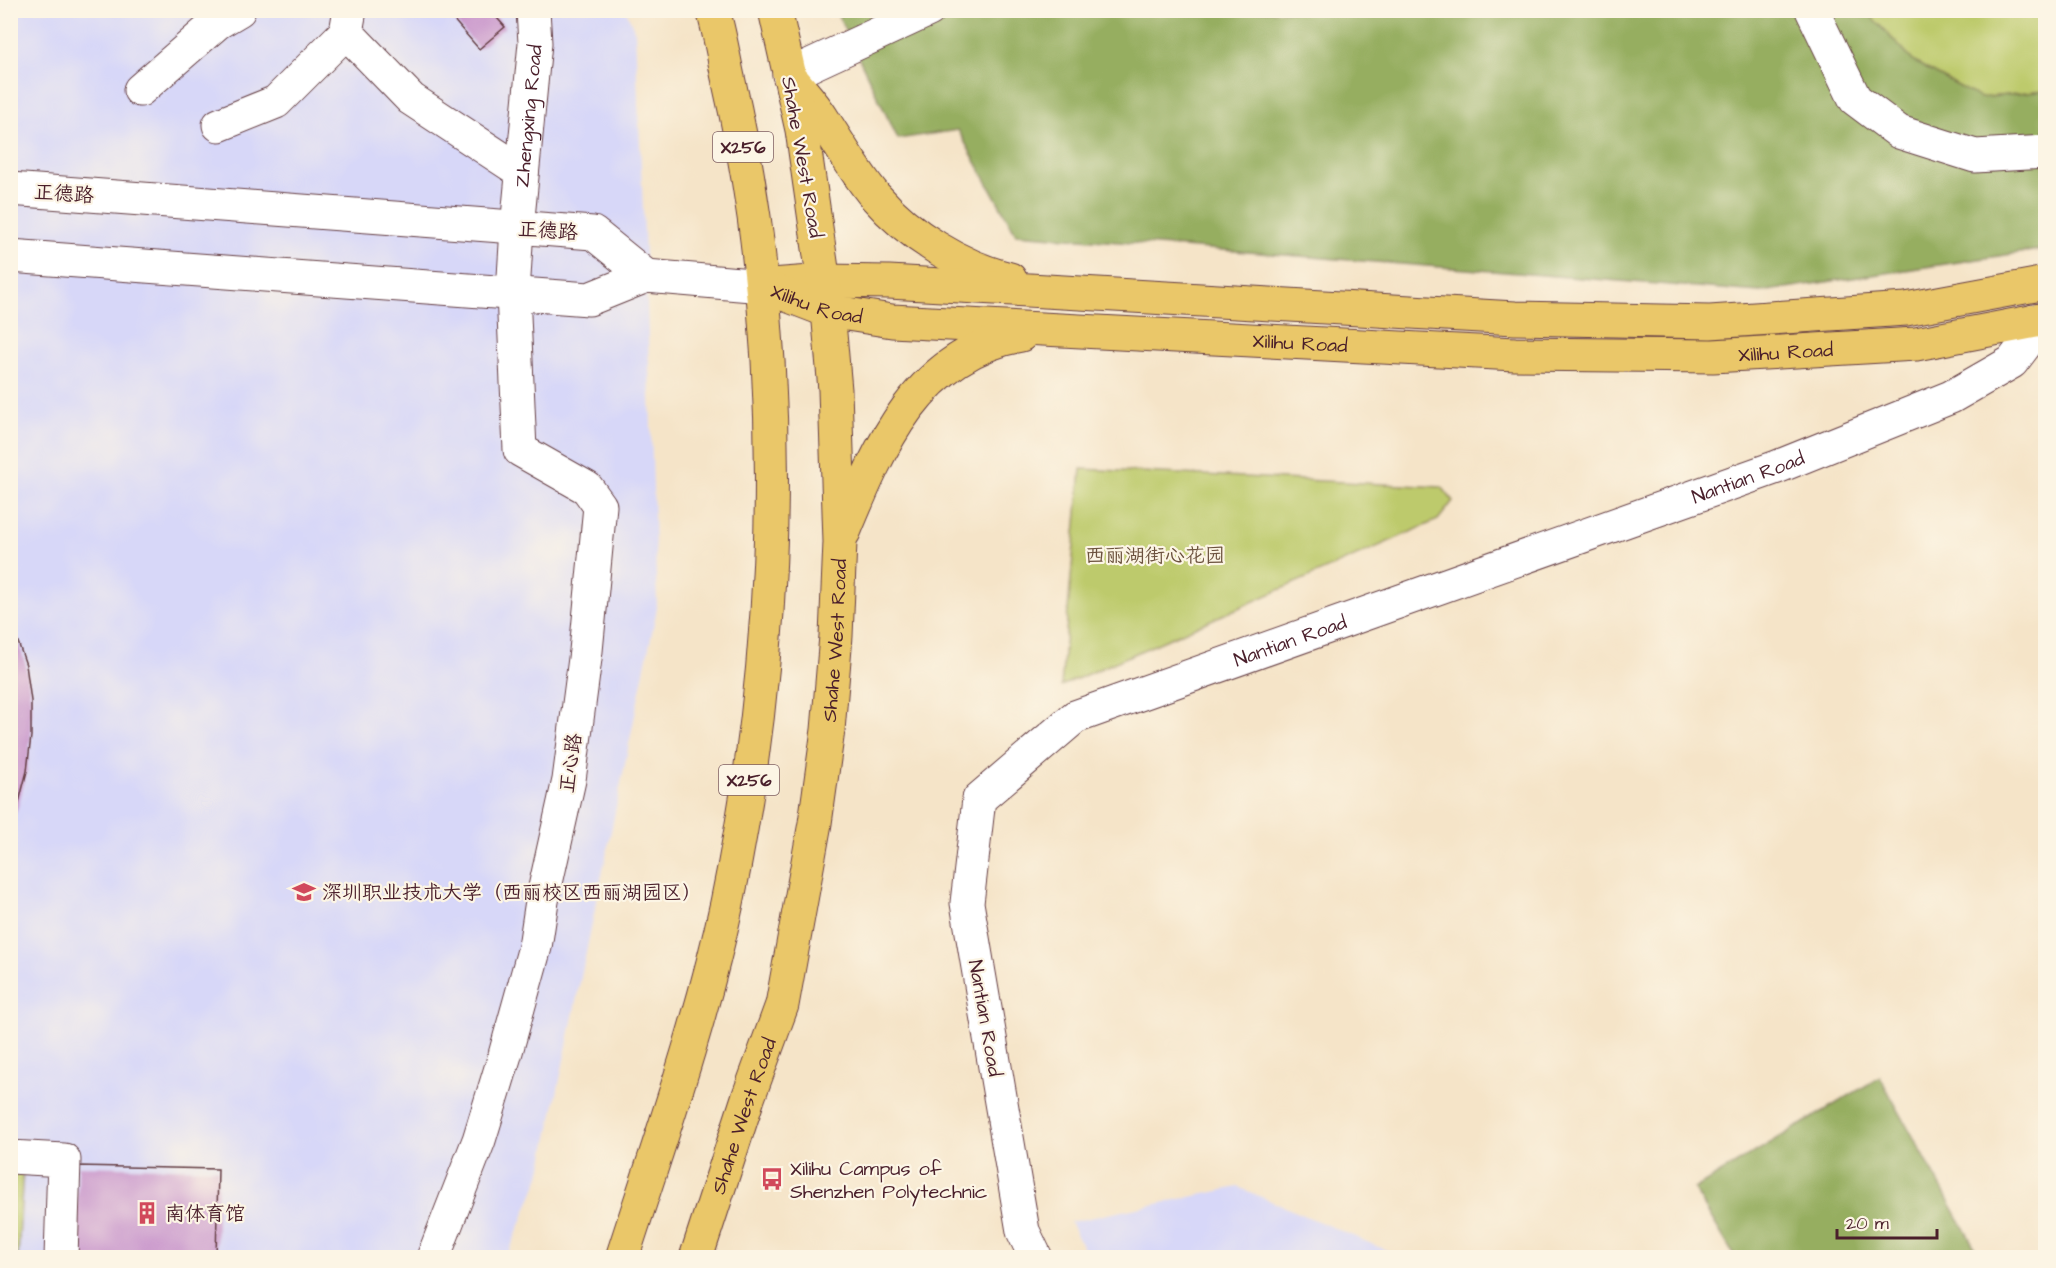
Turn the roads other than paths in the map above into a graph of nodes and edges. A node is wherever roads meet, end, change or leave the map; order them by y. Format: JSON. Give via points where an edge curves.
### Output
{"nodes":[{"id":1,"x":239,"y":10,"type":"edge"},
{"id":2,"x":533,"y":10,"type":"edge"},
{"id":3,"x":713,"y":10,"type":"edge"},
{"id":4,"x":775,"y":10,"type":"edge"},
{"id":5,"x":929,"y":10,"type":"edge"},
{"id":6,"x":1812,"y":10,"type":"edge"},
{"id":7,"x":348,"y":21,"type":"edge"},
{"id":8,"x":789,"y":75,"type":"junction"},
{"id":9,"x":140,"y":90,"type":"dead end"},
{"id":10,"x":219,"y":125,"type":"dead end"},
{"id":11,"x":2046,"y":152,"type":"edge"},
{"id":12,"x":522,"y":172,"type":"junction"},
{"id":13,"x":10,"y":189,"type":"edge"},
{"id":14,"x":517,"y":228,"type":"junction"},
{"id":15,"x":10,"y":256,"type":"edge"},
{"id":16,"x":646,"y":276,"type":"junction"},
{"id":17,"x":2046,"y":283,"type":"edge"},
{"id":18,"x":763,"y":286,"type":"junction"},
{"id":19,"x":1058,"y":291,"type":"junction"},
{"id":20,"x":513,"y":293,"type":"junction"},
{"id":21,"x":826,"y":296,"type":"junction"},
{"id":22,"x":2040,"y":320,"type":"edge"},
{"id":23,"x":1055,"y":329,"type":"junction"},
{"id":24,"x":840,"y":542,"type":"junction"},
{"id":25,"x":10,"y":1156,"type":"edge"},
{"id":26,"x":61,"y":1257,"type":"edge"},
{"id":27,"x":433,"y":1257,"type":"edge"},
{"id":28,"x":622,"y":1257,"type":"edge"},
{"id":29,"x":696,"y":1257,"type":"edge"},
{"id":30,"x":1036,"y":1257,"type":"edge"}],
"edges":[{"from":1,"to":9,"type":"street","via":[[217,22]]},
{"from":2,"to":12,"type":"street","name":"Zhengxing Road","via":[[535,43]]},
{"from":3,"to":18,"type":"main road","number":"X256","via":[[742,141]]},
{"from":4,"to":8,"type":"main road","name":"Shahe West Road","number":"X256"},
{"from":5,"to":8,"type":"street"},
{"from":6,"to":11,"type":"street","via":[[1855,99],[1899,132],[1975,156]]},
{"from":7,"to":10,"type":"street","via":[[276,102]]},
{"from":7,"to":12,"type":"street","via":[[411,99]]},
{"from":8,"to":19,"type":"main road","via":[[875,196],[910,229],[953,257],[997,276]]},
{"from":8,"to":21,"type":"main road","name":"Shahe West Road","number":"X256","via":[[802,130]]},
{"from":12,"to":14,"type":"street","name":"Zhengxing Road"},
{"from":13,"to":14,"type":"street","name":"正德路"},
{"from":14,"to":16,"type":"street","name":"正德路","via":[[593,233]]},
{"from":14,"to":20,"type":"street","name":"Zhengxing Road"},
{"from":15,"to":20,"type":"street"},
{"from":16,"to":18,"type":"street"},
{"from":16,"to":20,"type":"street","via":[[589,299]]},
{"from":17,"to":19,"type":"main road","name":"Xilihu Road","via":[[1906,309],[1710,322],[1515,318]]},
{"from":18,"to":21,"type":"main road","name":"Xilihu Road"},
{"from":18,"to":28,"type":"main road","number":"X256","via":[[769,358],[770,540],[765,642],[744,812],[706,991]]},
{"from":19,"to":21,"type":"main road","name":"Xilihu Road","via":[[889,282]]},
{"from":20,"to":27,"type":"street","name":"正心路","via":[[520,450],[587,488],[600,506],[569,780],[535,947],[506,1055]]},
{"from":21,"to":23,"type":"main road","name":"Xilihu Road","via":[[892,321]]},
{"from":21,"to":24,"type":"main road","name":"Shahe West Road","number":"X256","via":[[835,390]]},
{"from":22,"to":23,"type":"main road","name":"Xilihu Road","via":[[1916,344],[1713,356],[1515,354]]},
{"from":22,"to":30,"type":"street","name":"Nantian Road","via":[[2012,362],[1951,398],[1777,466],[1075,717],[979,798],[967,903],[1023,1231]]},
{"from":23,"to":24,"type":"main road","via":[[1002,339],[958,358],[921,390],[892,429]]},
{"from":24,"to":29,"type":"main road","name":"Shahe West Road","number":"X256","via":[[828,730],[782,1005]]},
{"from":25,"to":26,"type":"street","via":[[64,1160]]}]}
